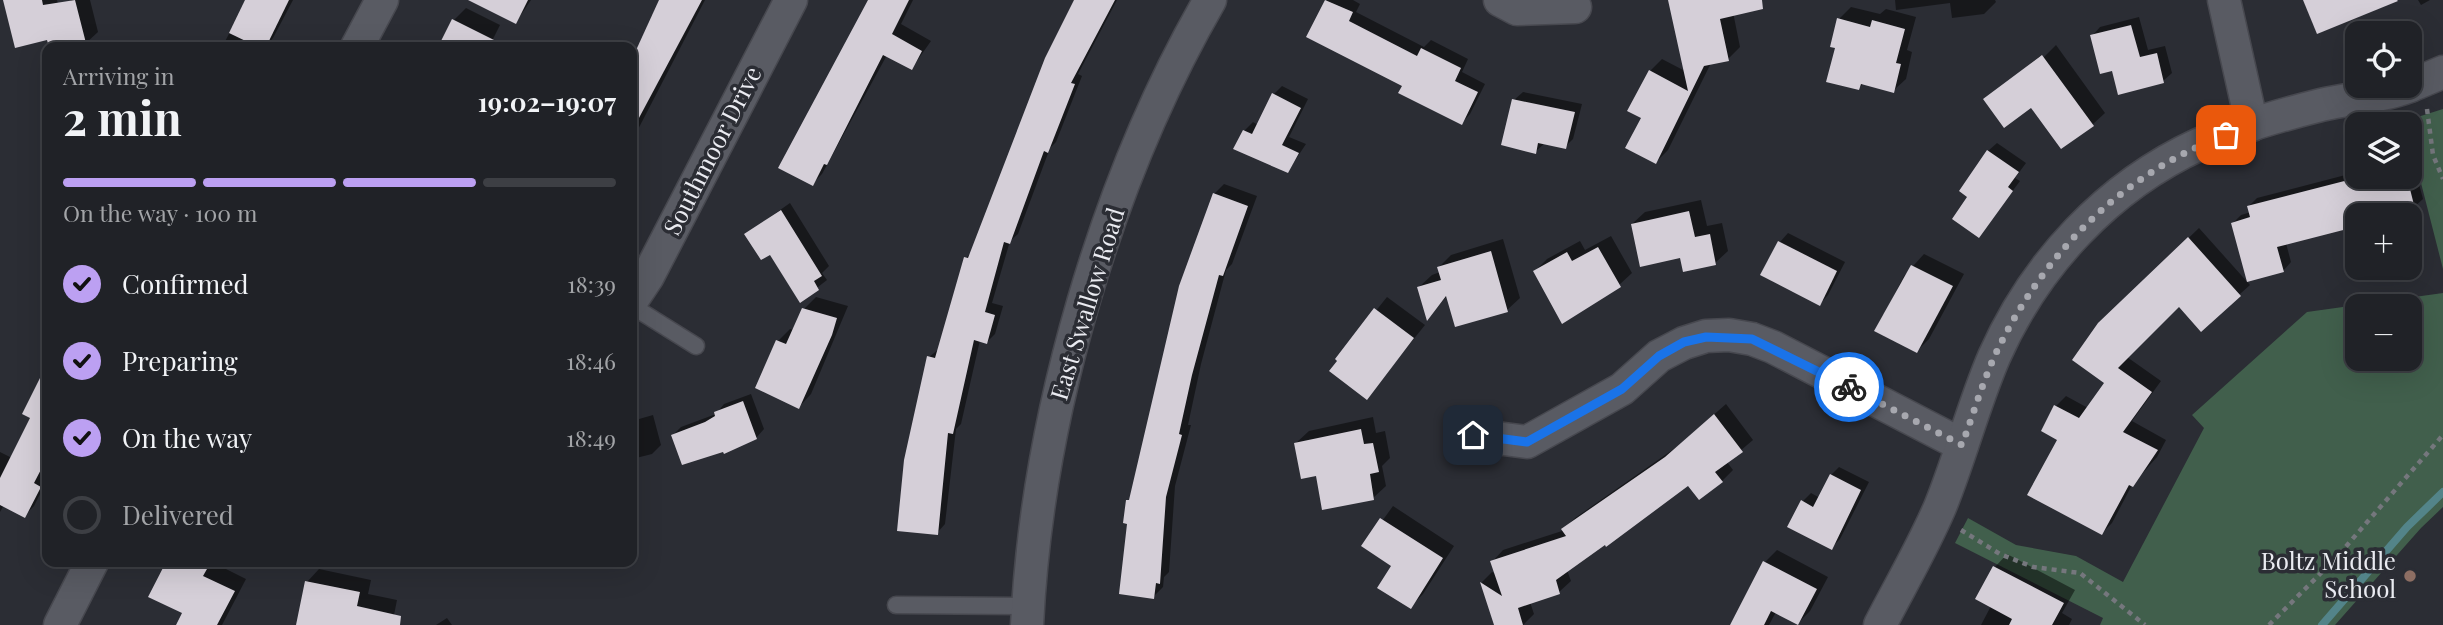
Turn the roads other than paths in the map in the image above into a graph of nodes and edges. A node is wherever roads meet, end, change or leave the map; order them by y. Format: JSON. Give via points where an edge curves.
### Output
{"nodes":[{"id":1,"x":382,"y":0,"type":"edge"},
{"id":2,"x":791,"y":0,"type":"edge"},
{"id":3,"x":1210,"y":0,"type":"edge"},
{"id":4,"x":1500,"y":0,"type":"edge"},
{"id":5,"x":2224,"y":0,"type":"edge"},
{"id":6,"x":1575,"y":7,"type":"dead end"},
{"id":7,"x":360,"y":42,"type":"edge"},
{"id":8,"x":2356,"y":98,"type":"edge"},
{"id":9,"x":2252,"y":125,"type":"junction"},
{"id":10,"x":637,"y":292,"type":"edge"},
{"id":11,"x":637,"y":309,"type":"edge"},
{"id":12,"x":696,"y":346,"type":"dead end"},
{"id":13,"x":1473,"y":435,"type":"dead end"},
{"id":14,"x":1962,"y":445,"type":"junction"},
{"id":15,"x":89,"y":567,"type":"edge"},
{"id":16,"x":896,"y":605,"type":"dead end"},
{"id":17,"x":1027,"y":615,"type":"edge"},
{"id":18,"x":60,"y":625,"type":"edge"},
{"id":19,"x":1880,"y":625,"type":"edge"}],
"edges":[{"from":1,"to":7,"type":"street"},
{"from":2,"to":10,"type":"street","name":"Southmoor Drive"},
{"from":3,"to":17,"type":"street","name":"East Swallow Road","via":[[1145,134],[1108,227],[1079,319],[1039,503]]},
{"from":4,"to":6,"type":"street","via":[[1517,9]]},
{"from":5,"to":9,"type":"street"},
{"from":8,"to":9,"type":"street"},
{"from":9,"to":14,"type":"street","via":[[2200,144],[2149,172],[2078,231],[2021,305],[1994,357]]},
{"from":11,"to":12,"type":"lane"},
{"from":13,"to":14,"type":"street","via":[[1527,442],[1622,389],[1667,351],[1706,337],[1729,335],[1773,348]]},
{"from":14,"to":19,"type":"street","via":[[1936,516]]},
{"from":15,"to":18,"type":"street"},
{"from":16,"to":17,"type":"lane"}]}
